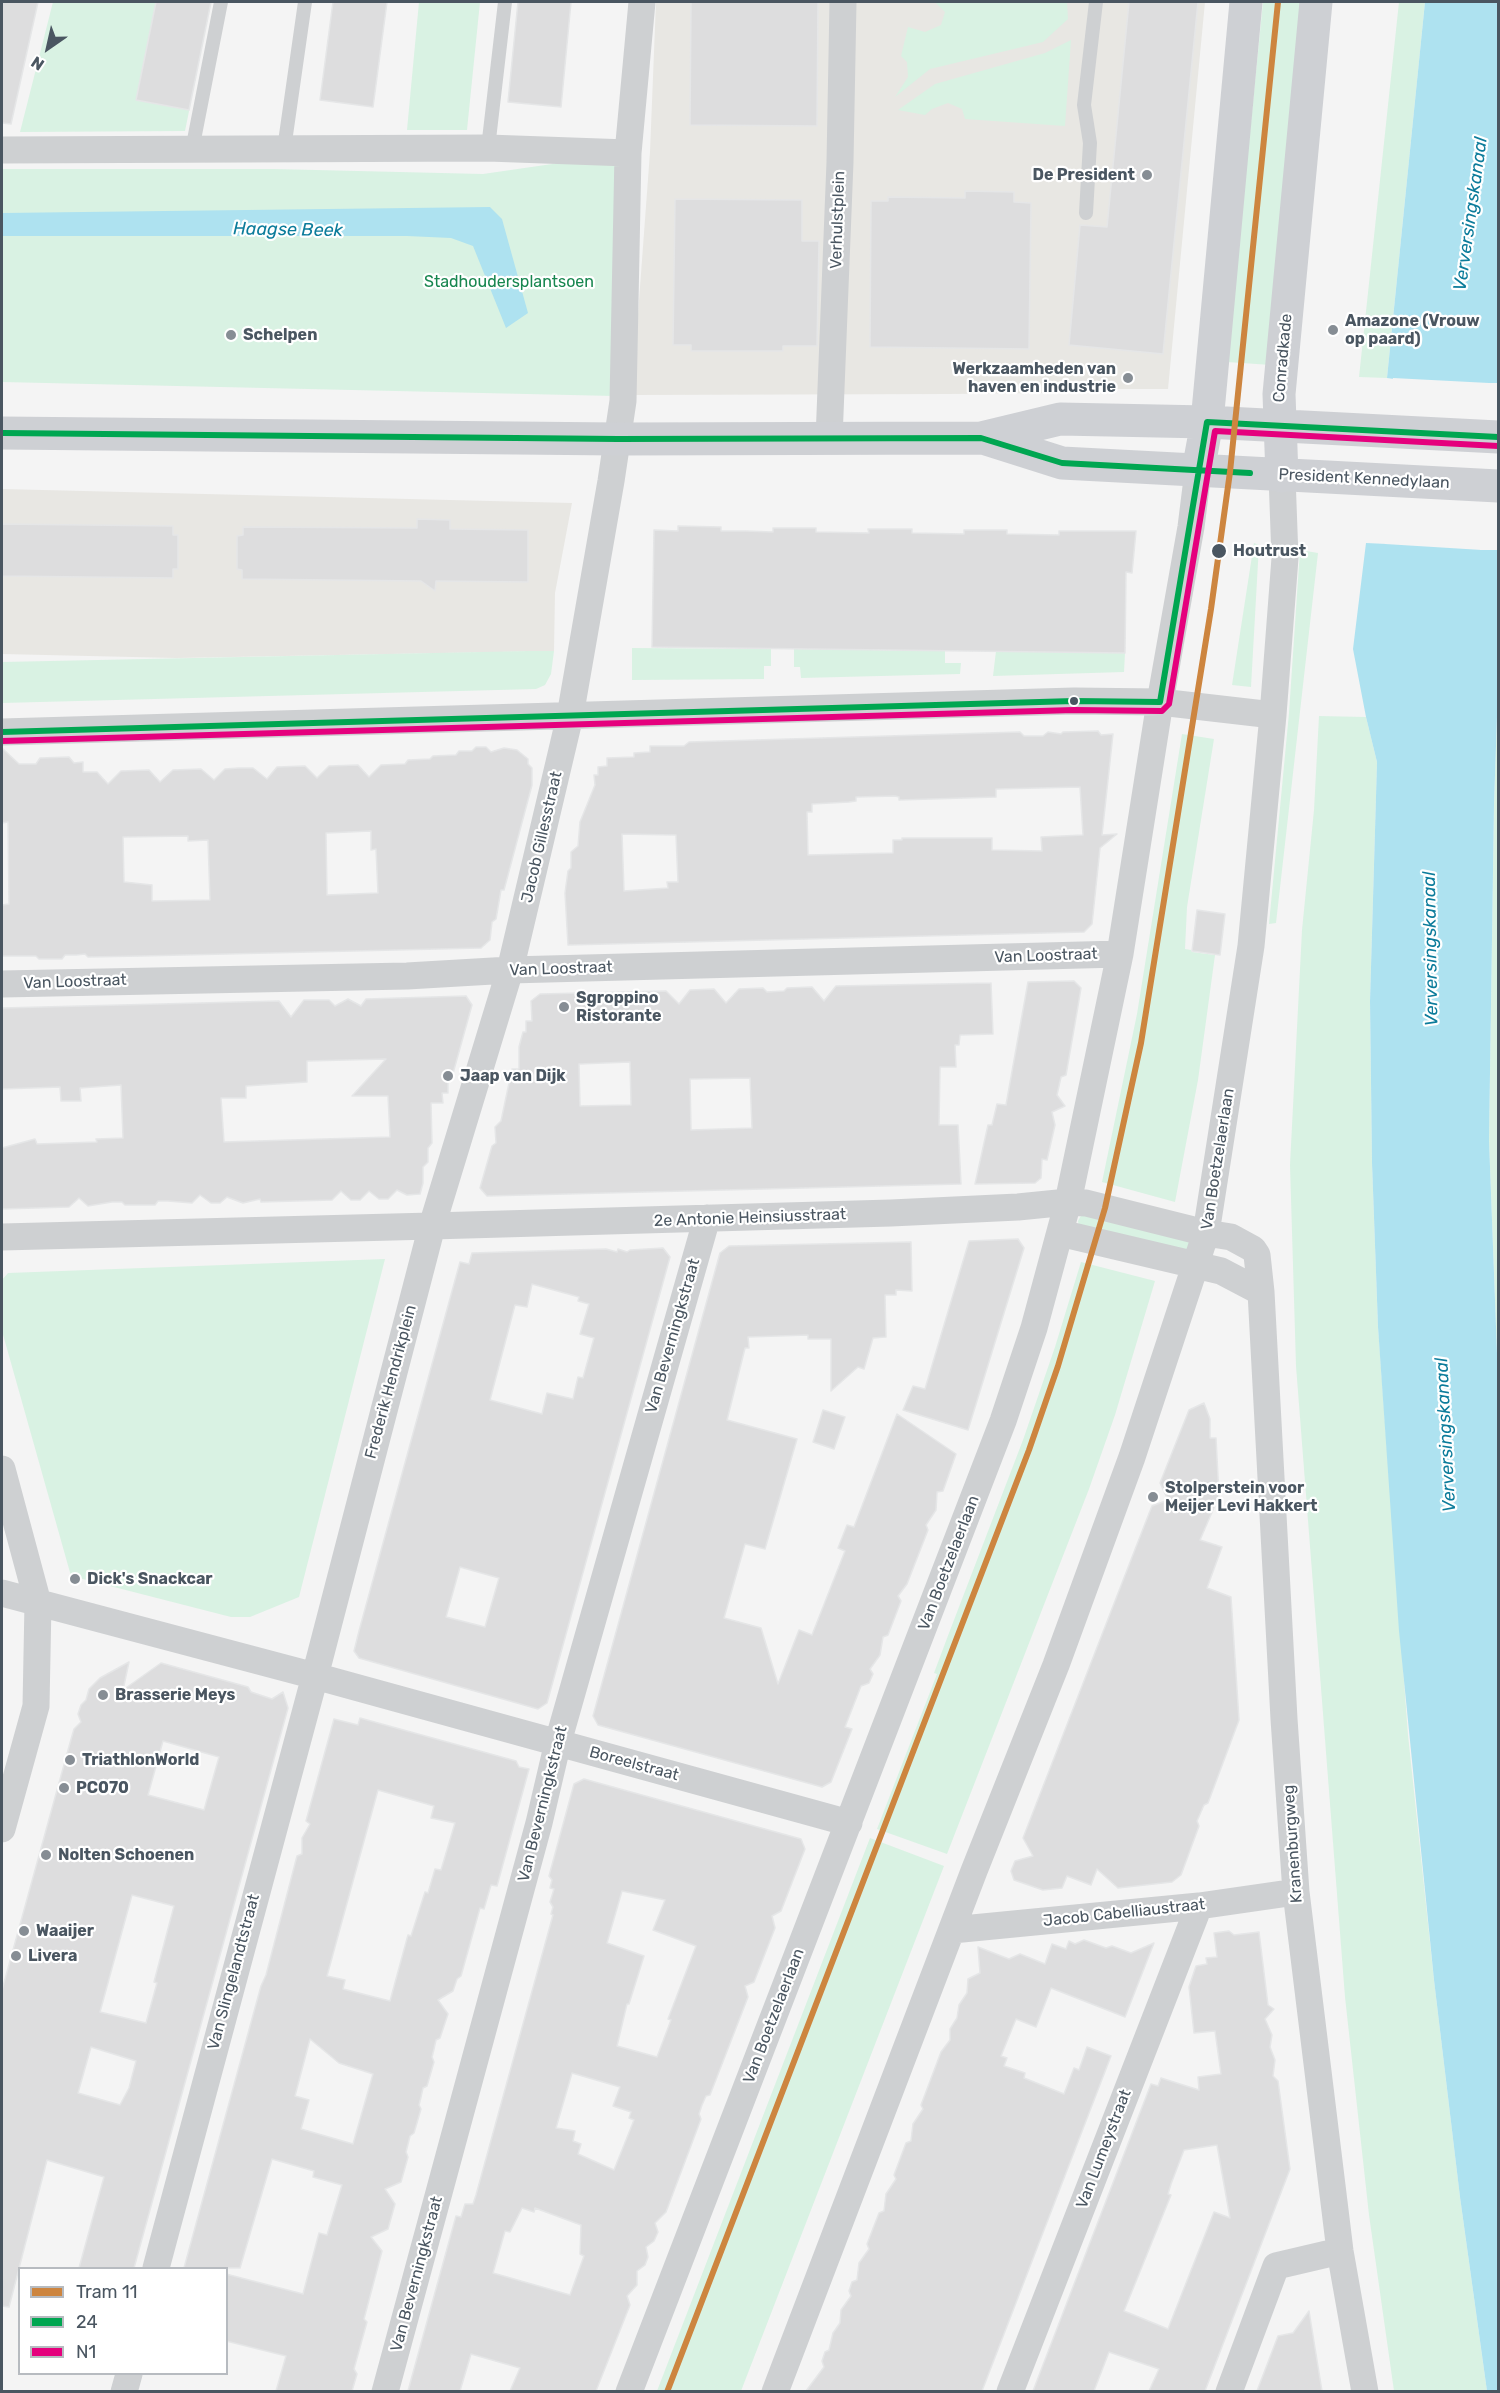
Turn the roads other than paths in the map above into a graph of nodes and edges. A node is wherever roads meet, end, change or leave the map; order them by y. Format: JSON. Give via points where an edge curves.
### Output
{"nodes":[{"id":1,"x":221,"y":2,"type":"edge"},
{"id":2,"x":305,"y":2,"type":"edge"},
{"id":3,"x":505,"y":2,"type":"edge"},
{"id":4,"x":642,"y":2,"type":"edge"},
{"id":5,"x":843,"y":2,"type":"edge"},
{"id":6,"x":1096,"y":2,"type":"edge"},
{"id":7,"x":1245,"y":2,"type":"edge"},
{"id":8,"x":1317,"y":2,"type":"edge"},
{"id":9,"x":488,"y":148,"type":"junction"},
{"id":10,"x":284,"y":149,"type":"junction"},
{"id":11,"x":2,"y":150,"type":"edge"},
{"id":12,"x":192,"y":150,"type":"junction"},
{"id":13,"x":628,"y":153,"type":"junction"},
{"id":14,"x":1086,"y":213,"type":"dead end"},
{"id":15,"x":1206,"y":422,"type":"junction"},
{"id":16,"x":1279,"y":426,"type":"junction"},
{"id":17,"x":2,"y":433,"type":"edge"},
{"id":18,"x":1493,"y":437,"type":"edge"},
{"id":19,"x":981,"y":438,"type":"junction"},
{"id":20,"x":618,"y":439,"type":"junction"},
{"id":21,"x":828,"y":439,"type":"junction"},
{"id":22,"x":1198,"y":471,"type":"junction"},
{"id":23,"x":1282,"y":476,"type":"junction"},
{"id":24,"x":1492,"y":486,"type":"edge"},
{"id":25,"x":1160,"y":702,"type":"junction"},
{"id":26,"x":1273,"y":715,"type":"junction"},
{"id":27,"x":570,"y":716,"type":"junction"},
{"id":28,"x":2,"y":732,"type":"edge"},
{"id":29,"x":1120,"y":954,"type":"junction"},
{"id":30,"x":510,"y":970,"type":"junction"},
{"id":31,"x":2,"y":984,"type":"edge"},
{"id":32,"x":1068,"y":1202,"type":"junction"},
{"id":33,"x":706,"y":1218,"type":"junction"},
{"id":34,"x":432,"y":1227,"type":"junction"},
{"id":35,"x":1060,"y":1233,"type":"junction"},
{"id":36,"x":1206,"y":1233,"type":"junction"},
{"id":37,"x":2,"y":1237,"type":"edge"},
{"id":38,"x":1196,"y":1265,"type":"junction"},
{"id":39,"x":1261,"y":1292,"type":"junction"},
{"id":40,"x":2,"y":1469,"type":"edge"},
{"id":41,"x":2,"y":1593,"type":"edge"},
{"id":42,"x":38,"y":1603,"type":"junction"},
{"id":43,"x":315,"y":1676,"type":"junction"},
{"id":44,"x":558,"y":1742,"type":"junction"},
{"id":45,"x":849,"y":1823,"type":"junction"},
{"id":46,"x":2,"y":1829,"type":"edge"},
{"id":47,"x":1296,"y":1892,"type":"junction"},
{"id":48,"x":1199,"y":1906,"type":"junction"},
{"id":49,"x":952,"y":1930,"type":"junction"},
{"id":50,"x":1340,"y":2251,"type":"junction"},
{"id":51,"x":156,"y":2267,"type":"edge"},
{"id":52,"x":128,"y":2375,"type":"edge"},
{"id":53,"x":124,"y":2391,"type":"edge"},
{"id":54,"x":385,"y":2391,"type":"edge"},
{"id":55,"x":629,"y":2391,"type":"edge"},
{"id":56,"x":775,"y":2391,"type":"edge"},
{"id":57,"x":1010,"y":2391,"type":"edge"},
{"id":58,"x":1229,"y":2391,"type":"edge"},
{"id":59,"x":1365,"y":2391,"type":"edge"}],
"edges":[{"from":1,"to":12,"type":"lane"},
{"from":2,"to":10,"type":"lane"},
{"from":3,"to":9,"type":"lane"},
{"from":4,"to":13,"type":"street"},
{"from":5,"to":21,"type":"street","name":"Verhulstplein"},
{"from":6,"to":14,"type":"lane","via":[[1084,105],[1090,143]]},
{"from":7,"to":15,"type":"main road"},
{"from":8,"to":16,"type":"main road","name":"Conradkade"},
{"from":9,"to":10,"type":"street"},
{"from":9,"to":13,"type":"street"},
{"from":10,"to":12,"type":"street"},
{"from":11,"to":12,"type":"street"},
{"from":13,"to":20,"type":"street","via":[[623,401]]},
{"from":15,"to":16,"type":"main road","name":"President Kennedylaan"},
{"from":15,"to":19,"type":"main road","name":"President Kennedylaan","via":[[1060,419]]},
{"from":15,"to":22,"type":"main road"},
{"from":16,"to":18,"type":"main road","name":"President Kennedylaan"},
{"from":16,"to":23,"type":"main road","name":"Conradkade"},
{"from":17,"to":20,"type":"main road","name":"President Kennedylaan"},
{"from":19,"to":21,"type":"main road","name":"President Kennedylaan"},
{"from":19,"to":22,"type":"main road","name":"President Kennedylaan","via":[[1062,463]]},
{"from":20,"to":21,"type":"main road","name":"President Kennedylaan"},
{"from":20,"to":27,"type":"street","name":"Jacob Gillesstraat"},
{"from":22,"to":23,"type":"main road","name":"President Kennedylaan"},
{"from":22,"to":25,"type":"street"},
{"from":23,"to":24,"type":"main road","name":"President Kennedylaan"},
{"from":23,"to":26,"type":"street","name":"Conradkade","via":[[1285,558]]},
{"from":25,"to":26,"type":"street"},
{"from":25,"to":27,"type":"street","via":[[1074,701]]},
{"from":25,"to":29,"type":"street","name":"Van Boetzelaerlaan"},
{"from":26,"to":36,"type":"street","name":"Van Boetzelaerlaan","via":[[1249,970]]},
{"from":27,"to":28,"type":"street"},
{"from":27,"to":30,"type":"street","name":"Jacob Gillesstraat"},
{"from":29,"to":30,"type":"street","name":"Van Loostraat"},
{"from":29,"to":32,"type":"street","name":"Van Boetzelaerlaan"},
{"from":30,"to":31,"type":"street","name":"Van Loostraat","via":[[407,976]]},
{"from":30,"to":34,"type":"street","name":"Jacob Gillesstraat"},
{"from":32,"to":33,"type":"street","name":"2e Antonie Heinsiusstraat","via":[[1007,1208]]},
{"from":32,"to":35,"type":"street","name":"Van Boetzelaerlaan"},
{"from":32,"to":36,"type":"street","name":"Kranenburgweg"},
{"from":33,"to":34,"type":"street","name":"2e Antonie Heinsiusstraat"},
{"from":33,"to":44,"type":"street","name":"Van Beverningkstraat"},
{"from":34,"to":37,"type":"street"},
{"from":34,"to":43,"type":"street","name":"Frederik Hendrikplein"},
{"from":35,"to":38,"type":"street"},
{"from":35,"to":45,"type":"street","name":"Van Boetzelaerlaan","via":[[1003,1421]]},
{"from":36,"to":38,"type":"street","name":"Van Boetzelaerlaan"},
{"from":36,"to":39,"type":"street","name":"Kranenburgweg","via":[[1232,1237],[1253,1249]]},
{"from":38,"to":39,"type":"street","via":[[1221,1271]]},
{"from":38,"to":49,"type":"street","name":"Van Boetzelaerlaan","via":[[1056,1665]]},
{"from":39,"to":47,"type":"street","name":"Kranenburgweg"},
{"from":40,"to":42,"type":"street"},
{"from":41,"to":42,"type":"street"},
{"from":42,"to":43,"type":"street"},
{"from":42,"to":46,"type":"street","via":[[36,1706]]},
{"from":43,"to":44,"type":"street","name":"Boreelstraat"},
{"from":43,"to":51,"type":"street","name":"Van Slingelandtstraat"},
{"from":44,"to":45,"type":"street","name":"Boreelstraat"},
{"from":44,"to":54,"type":"street","name":"Van Beverningkstraat"},
{"from":45,"to":55,"type":"street","name":"Van Boetzelaerlaan"},
{"from":47,"to":48,"type":"street","name":"Jacob Cabelliaustraat"},
{"from":47,"to":50,"type":"street","name":"Kranenburgweg"},
{"from":48,"to":49,"type":"street","name":"Jacob Cabelliaustraat"},
{"from":48,"to":57,"type":"street","name":"Van Lumeystraat"},
{"from":49,"to":56,"type":"street","name":"Van Boetzelaerlaan"},
{"from":50,"to":58,"type":"street","via":[[1276,2266]]},
{"from":50,"to":59,"type":"street","name":"Kranenburgweg"},
{"from":52,"to":53,"type":"street"}]}
